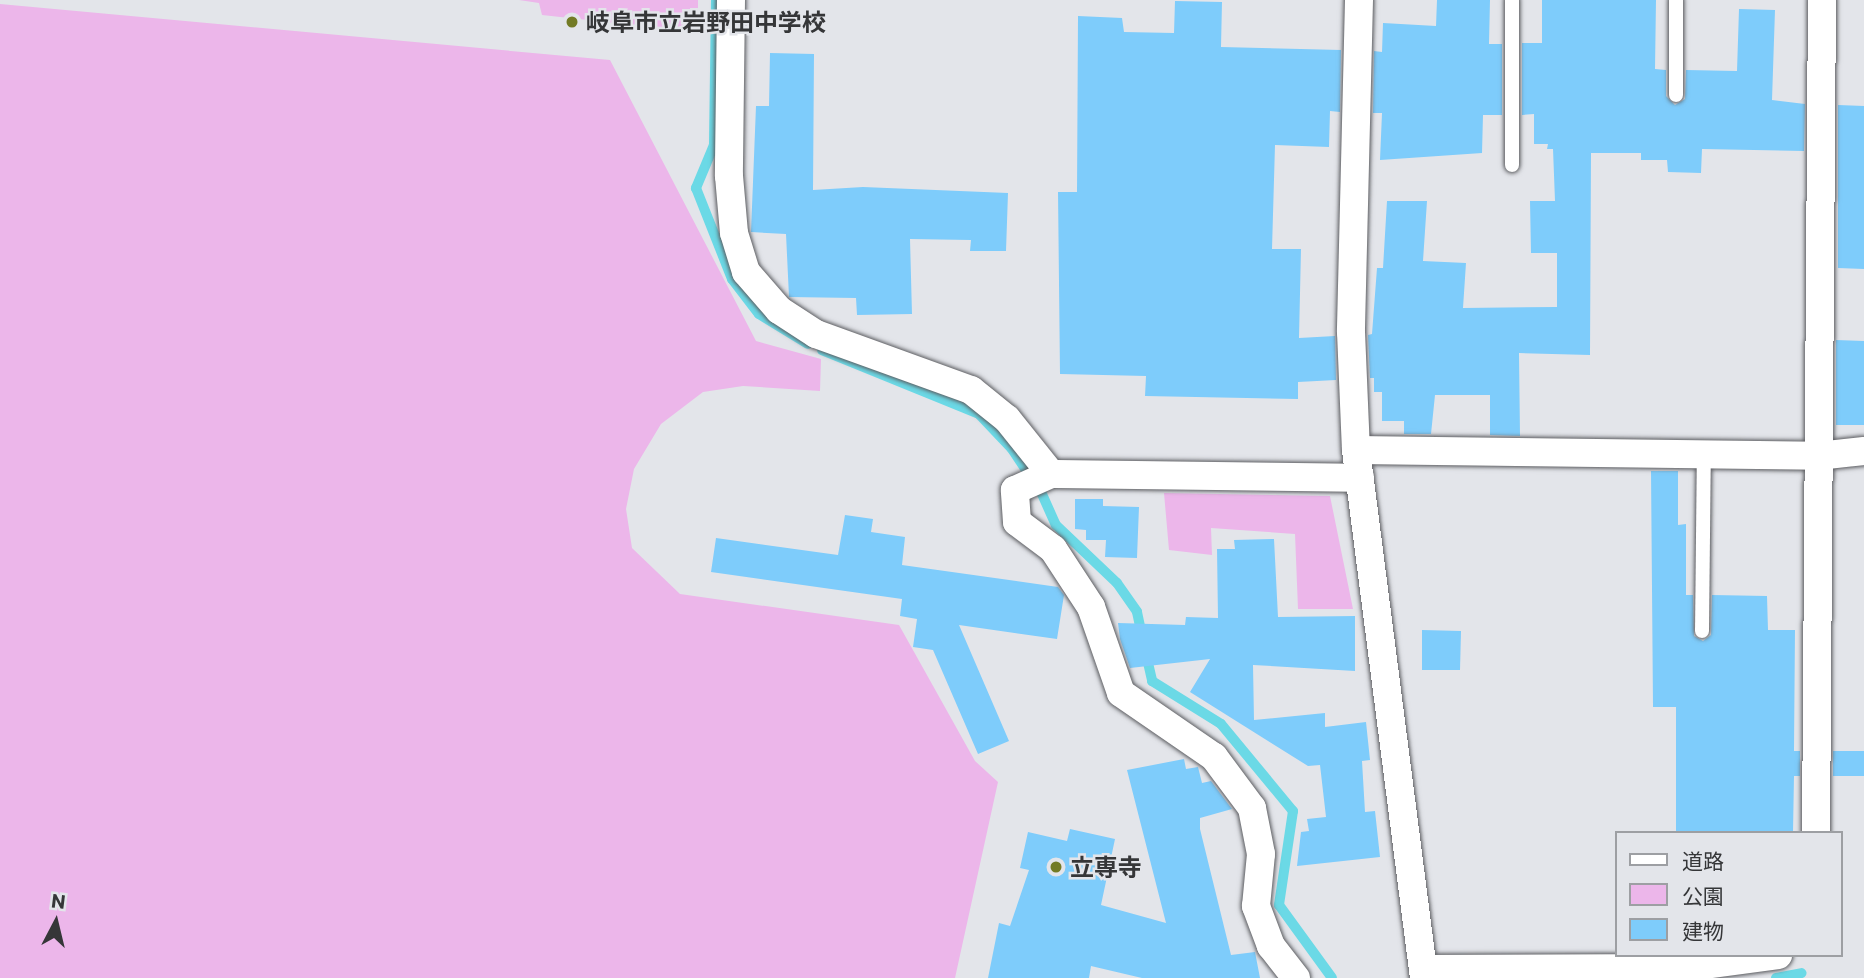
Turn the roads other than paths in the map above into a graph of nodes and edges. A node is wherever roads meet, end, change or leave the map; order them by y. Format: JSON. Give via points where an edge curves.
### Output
{"nodes":[{"id":1,"x":731,"y":0,"type":"edge"},
{"id":2,"x":1359,"y":0,"type":"edge"},
{"id":3,"x":1512,"y":0,"type":"edge"},
{"id":4,"x":1676,"y":0,"type":"edge"},
{"id":5,"x":1822,"y":0,"type":"edge"},
{"id":6,"x":1676,"y":95,"type":"dead end"},
{"id":7,"x":1512,"y":165,"type":"dead end"},
{"id":8,"x":1356,"y":450,"type":"junction"},
{"id":9,"x":1864,"y":452,"type":"edge"},
{"id":10,"x":1704,"y":454,"type":"junction"},
{"id":11,"x":1818,"y":456,"type":"junction"},
{"id":12,"x":1041,"y":478,"type":"junction"},
{"id":13,"x":1360,"y":478,"type":"junction"},
{"id":14,"x":1702,"y":631,"type":"dead end"},
{"id":15,"x":1816,"y":831,"type":"edge"},
{"id":16,"x":1763,"y":957,"type":"edge"},
{"id":17,"x":1424,"y":973,"type":"edge"},
{"id":18,"x":1296,"y":978,"type":"edge"}],
"edges":[{"from":1,"to":12,"type":"street","via":[[729,176],[734,233],[746,272],[779,310],[817,334],[971,390],[1007,419]]},
{"from":2,"to":8,"type":"street","via":[[1351,332]]},
{"from":3,"to":7,"type":"lane"},
{"from":4,"to":6,"type":"lane"},
{"from":5,"to":11,"type":"street"},
{"from":8,"to":10,"type":"street"},
{"from":8,"to":13,"type":"street"},
{"from":9,"to":11,"type":"street"},
{"from":10,"to":11,"type":"street"},
{"from":10,"to":14,"type":"lane"},
{"from":11,"to":15,"type":"street"},
{"from":12,"to":13,"type":"street"},
{"from":12,"to":18,"type":"street","via":[[1014,490],[1017,522],[1052,549],[1091,607],[1121,693],[1146,715],[1214,757],[1252,808],[1262,854],[1256,906],[1271,946]]},
{"from":13,"to":17,"type":"street"},
{"from":16,"to":17,"type":"street","via":[[1681,968]]}]}
